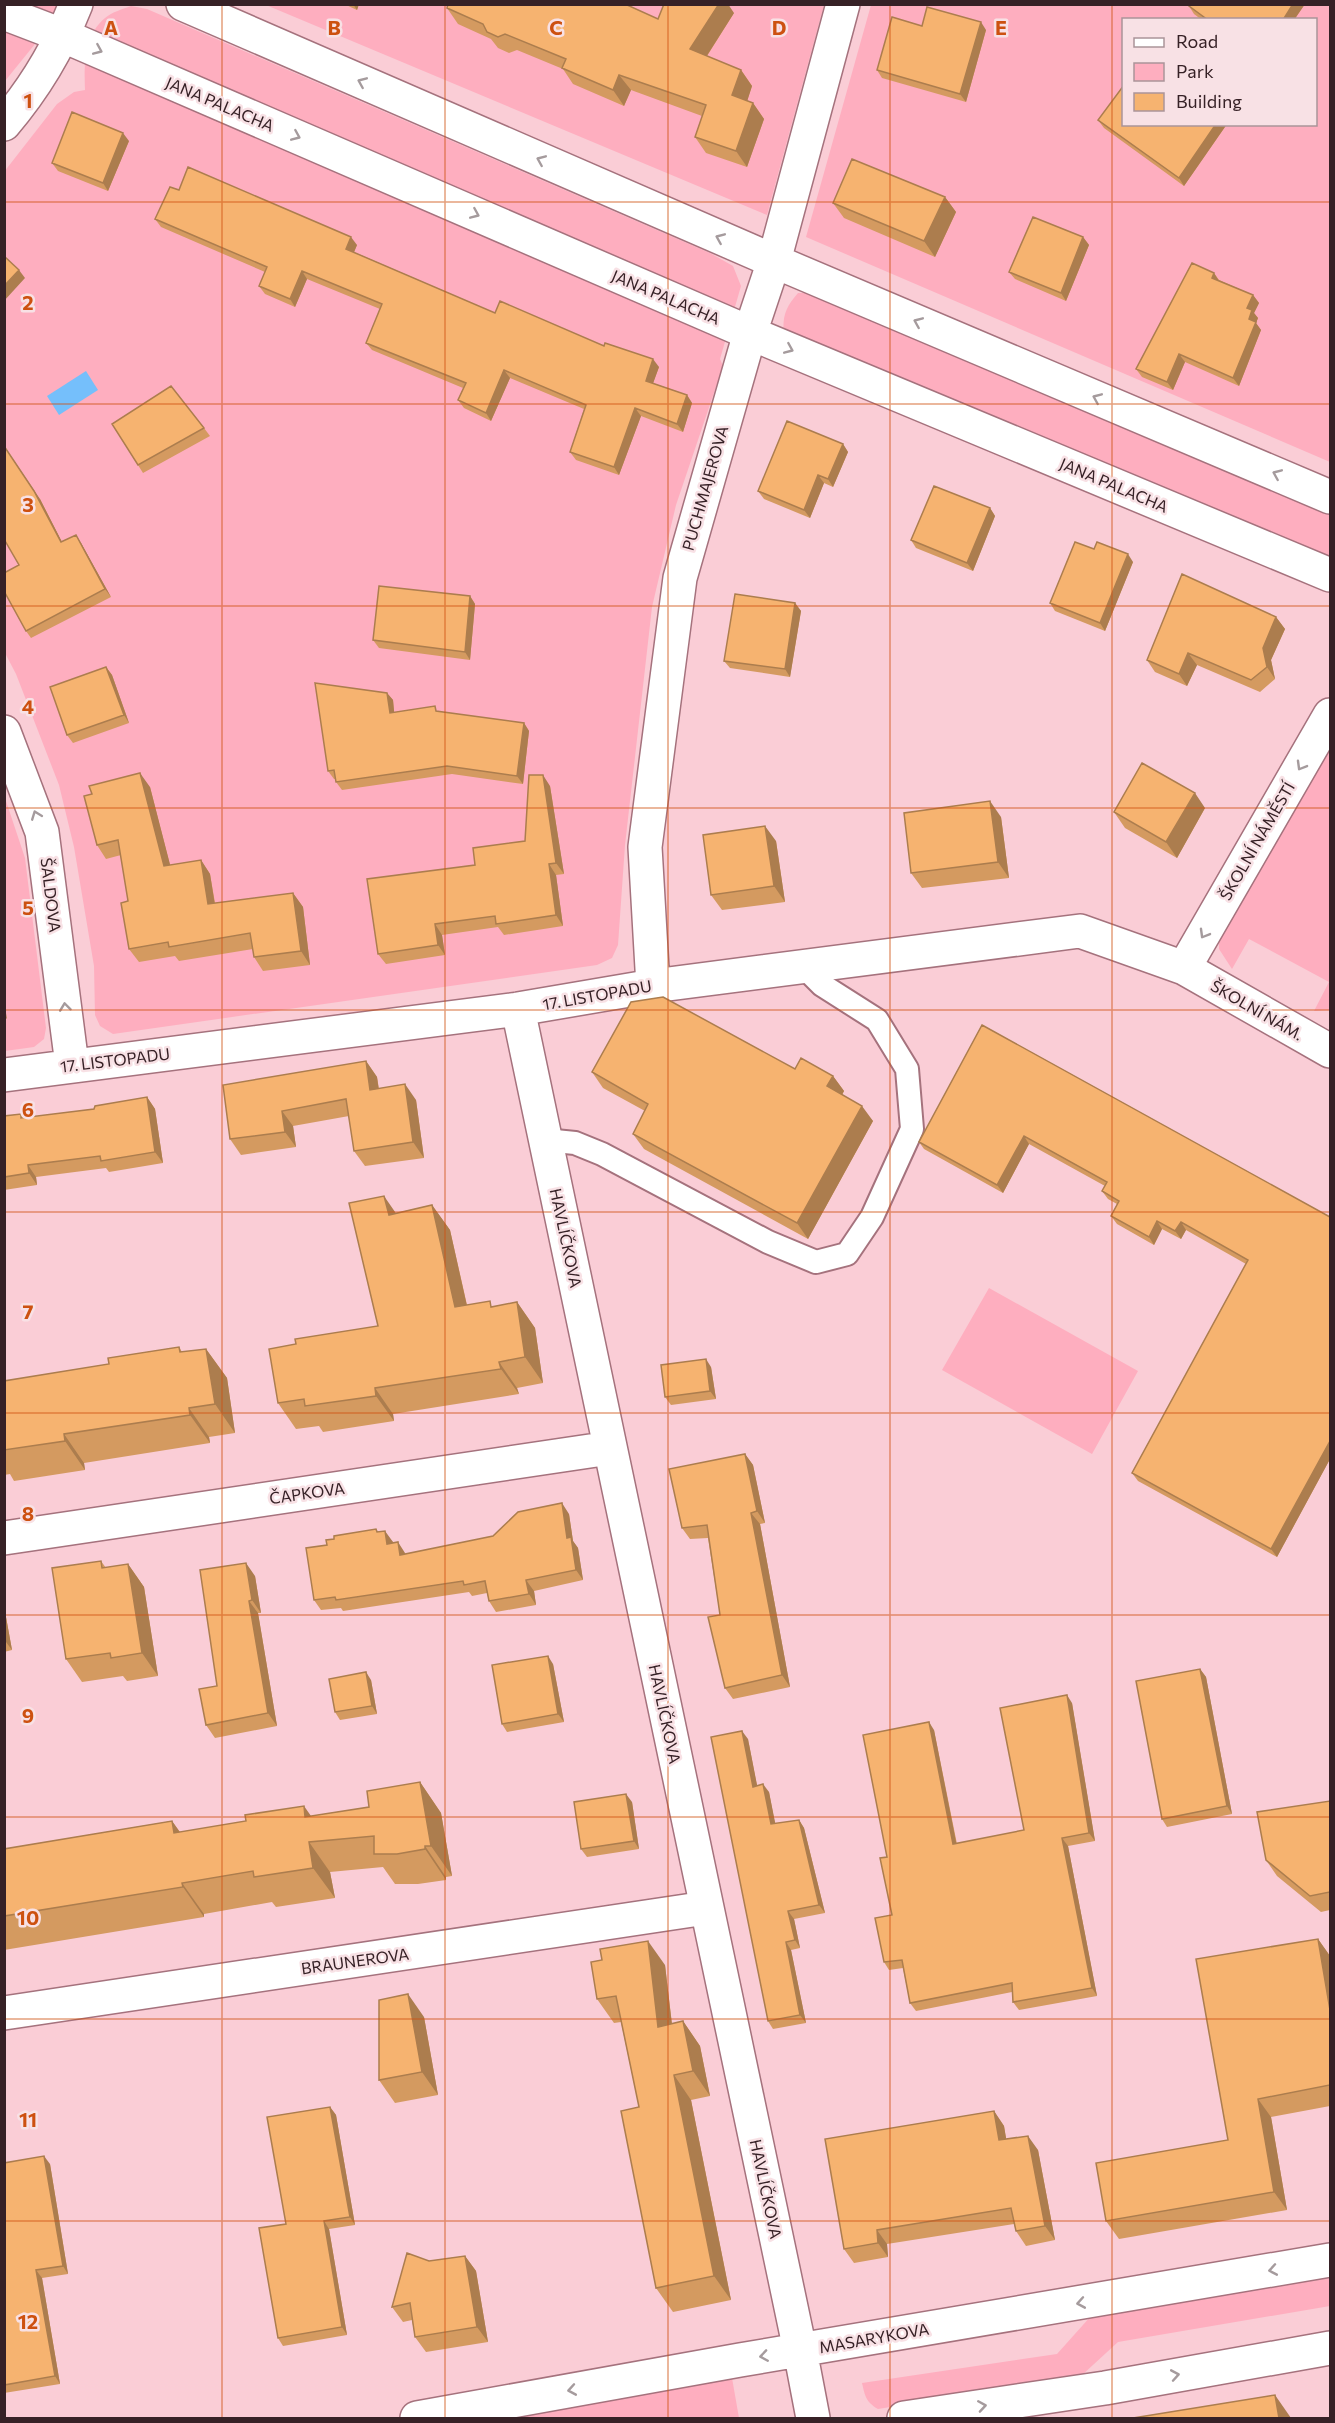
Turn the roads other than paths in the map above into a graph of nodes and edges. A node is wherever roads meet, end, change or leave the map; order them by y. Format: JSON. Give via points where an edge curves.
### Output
{"nodes":[{"id":1,"x":76,"y":4,"type":"edge"},
{"id":2,"x":183,"y":4,"type":"edge"},
{"id":3,"x":843,"y":4,"type":"edge"},
{"id":4,"x":4,"y":13,"type":"edge"},
{"id":5,"x":64,"y":36,"type":"junction"},
{"id":6,"x":4,"y":124,"type":"edge"},
{"id":7,"x":774,"y":261,"type":"junction"},
{"id":8,"x":750,"y":333,"type":"junction"},
{"id":9,"x":1330,"y":497,"type":"edge"},
{"id":10,"x":1330,"y":575,"type":"edge"},
{"id":11,"x":1330,"y":715,"type":"edge"},
{"id":12,"x":4,"y":732,"type":"edge"},
{"id":13,"x":803,"y":966,"type":"junction"},
{"id":14,"x":1184,"y":968,"type":"junction"},
{"id":15,"x":653,"y":986,"type":"junction"},
{"id":16,"x":518,"y":1009,"type":"junction"},
{"id":17,"x":1330,"y":1052,"type":"edge"},
{"id":18,"x":72,"y":1065,"type":"junction"},
{"id":19,"x":4,"y":1075,"type":"edge"},
{"id":20,"x":545,"y":1140,"type":"junction"},
{"id":21,"x":610,"y":1448,"type":"junction"},
{"id":22,"x":4,"y":1538,"type":"edge"},
{"id":23,"x":706,"y":1908,"type":"junction"},
{"id":24,"x":4,"y":2013,"type":"edge"},
{"id":25,"x":1330,"y":2260,"type":"edge"},
{"id":26,"x":1330,"y":2348,"type":"edge"},
{"id":27,"x":800,"y":2350,"type":"junction"},
{"id":28,"x":417,"y":2418,"type":"edge"},
{"id":29,"x":813,"y":2418,"type":"edge"},
{"id":30,"x":904,"y":2418,"type":"edge"}],
"edges":[{"from":1,"to":5,"type":"street"},
{"from":7,"to":2,"type":"street","one_way":true},
{"from":3,"to":7,"type":"street","name":"PUCHMAJEROVA"},
{"from":4,"to":5,"type":"street","name":"JANA PALACHA"},
{"from":5,"to":6,"type":"street"},
{"from":5,"to":8,"type":"street","name":"JANA PALACHA","one_way":true},
{"from":7,"to":8,"type":"street","name":"PUCHMAJEROVA"},
{"from":9,"to":7,"type":"street","one_way":true},
{"from":8,"to":10,"type":"street","name":"JANA PALACHA","one_way":true},
{"from":8,"to":15,"type":"street","name":"PUCHMAJEROVA","via":[[680,578],[645,847]]},
{"from":11,"to":14,"type":"street","name":"ŠKOLNÍ NÁMĚSTÍ","one_way":true},
{"from":18,"to":12,"type":"street","name":"ŠALDOVA","one_way":true,"via":[[42,832]]},
{"from":13,"to":14,"type":"street","name":"17. LISTOPADU","via":[[1080,931]]},
{"from":13,"to":15,"type":"street","name":"17. LISTOPADU"},
{"from":13,"to":20,"type":"lane","via":[[822,985],[877,1020],[907,1070],[912,1129],[872,1217],[847,1254],[816,1262],[768,1242],[602,1154],[575,1143]]},
{"from":14,"to":17,"type":"street","name":"ŠKOLNÍ NÁM."},
{"from":15,"to":16,"type":"street","name":"17. LISTOPADU"},
{"from":16,"to":18,"type":"street","name":"17. LISTOPADU"},
{"from":16,"to":20,"type":"street","name":"HAVLÍČKOVA"},
{"from":18,"to":19,"type":"street","name":"17. LISTOPADU"},
{"from":20,"to":21,"type":"street","name":"HAVLÍČKOVA"},
{"from":21,"to":22,"type":"street","name":"ČAPKOVA"},
{"from":21,"to":23,"type":"street","name":"HAVLÍČKOVA"},
{"from":23,"to":24,"type":"street","name":"BRAUNEROVA"},
{"from":23,"to":27,"type":"street","name":"HAVLÍČKOVA"},
{"from":25,"to":27,"type":"street","name":"MASARYKOVA","one_way":true},
{"from":30,"to":26,"type":"street","one_way":true},
{"from":27,"to":28,"type":"street","name":"MASARYKOVA","one_way":true},
{"from":27,"to":29,"type":"street","name":"HAVLÍČKOVA"}]}
